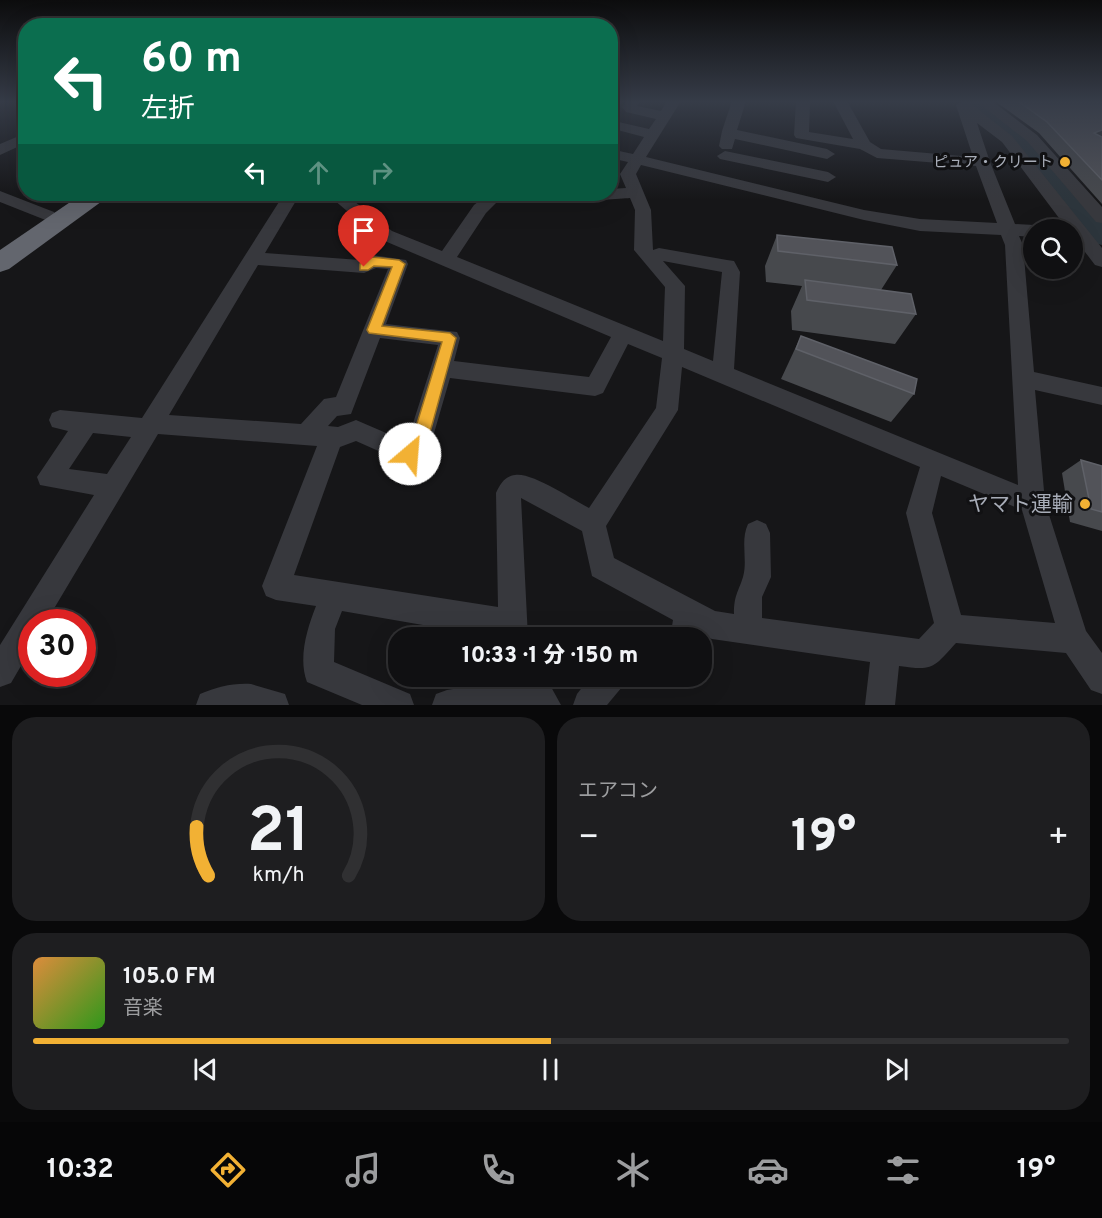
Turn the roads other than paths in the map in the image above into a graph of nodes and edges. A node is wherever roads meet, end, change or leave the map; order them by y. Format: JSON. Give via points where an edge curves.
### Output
{"nodes":[{"id":1,"x":729,"y":133,"type":"edge"},
{"id":2,"x":652,"y":134,"type":"edge"},
{"id":3,"x":736,"y":134,"type":"edge"},
{"id":4,"x":801,"y":134,"type":"edge"},
{"id":5,"x":858,"y":134,"type":"edge"},
{"id":6,"x":975,"y":134,"type":"edge"},
{"id":7,"x":1001,"y":134,"type":"edge"},
{"id":8,"x":1025,"y":134,"type":"edge"},
{"id":9,"x":18,"y":141,"type":"edge"},
{"id":10,"x":864,"y":145,"type":"junction"},
{"id":11,"x":827,"y":146,"type":"junction"},
{"id":12,"x":0,"y":150,"type":"edge"},
{"id":13,"x":618,"y":155,"type":"edge"},
{"id":14,"x":726,"y":156,"type":"junction"},
{"id":15,"x":636,"y":160,"type":"junction"},
{"id":16,"x":982,"y":162,"type":"junction"},
{"id":17,"x":828,"y":177,"type":"junction"},
{"id":18,"x":722,"y":182,"type":"junction"},
{"id":19,"x":636,"y":194,"type":"junction"},
{"id":20,"x":618,"y":195,"type":"edge"},
{"id":21,"x":0,"y":196,"type":"edge"},
{"id":22,"x":69,"y":201,"type":"edge"},
{"id":23,"x":87,"y":201,"type":"edge"},
{"id":24,"x":288,"y":201,"type":"edge"},
{"id":25,"x":344,"y":201,"type":"edge"},
{"id":26,"x":486,"y":201,"type":"edge"},
{"id":27,"x":829,"y":208,"type":"junction"},
{"id":28,"x":48,"y":216,"type":"junction"},
{"id":29,"x":1102,"y":218,"type":"edge"},
{"id":30,"x":1009,"y":230,"type":"junction"},
{"id":31,"x":1023,"y":231,"type":"edge"},
{"id":32,"x":1085,"y":233,"type":"edge"},
{"id":33,"x":0,"y":249,"type":"edge"},
{"id":34,"x":649,"y":257,"type":"junction"},
{"id":35,"x":252,"y":258,"type":"junction"},
{"id":36,"x":446,"y":260,"type":"junction"},
{"id":37,"x":1102,"y":261,"type":"edge"},
{"id":38,"x":0,"y":263,"type":"edge"},
{"id":39,"x":374,"y":330,"type":"junction"},
{"id":40,"x":623,"y":333,"type":"junction"},
{"id":41,"x":674,"y":354,"type":"junction"},
{"id":42,"x":442,"y":368,"type":"junction"},
{"id":43,"x":723,"y":375,"type":"junction"},
{"id":44,"x":1023,"y":379,"type":"junction"},
{"id":45,"x":1102,"y":396,"type":"edge"},
{"id":46,"x":60,"y":420,"type":"dead end"},
{"id":47,"x":87,"y":423,"type":"junction"},
{"id":48,"x":150,"y":426,"type":"junction"},
{"id":49,"x":319,"y":435,"type":"junction"},
{"id":50,"x":933,"y":462,"type":"junction"},
{"id":51,"x":113,"y":486,"type":"junction"},
{"id":52,"x":1032,"y":502,"type":"junction"},
{"id":53,"x":593,"y":524,"type":"junction"},
{"id":54,"x":757,"y":533,"type":"dead end"},
{"id":55,"x":334,"y":595,"type":"junction"},
{"id":56,"x":686,"y":625,"type":"edge"},
{"id":57,"x":492,"y":627,"type":"edge"},
{"id":58,"x":512,"y":627,"type":"edge"},
{"id":59,"x":950,"y":628,"type":"junction"},
{"id":60,"x":748,"y":630,"type":"junction"},
{"id":61,"x":1074,"y":639,"type":"junction"},
{"id":62,"x":884,"y":650,"type":"junction"},
{"id":63,"x":0,"y":672,"type":"edge"},
{"id":64,"x":1102,"y":679,"type":"edge"},
{"id":65,"x":536,"y":690,"type":"edge"},
{"id":66,"x":211,"y":705,"type":"edge"},
{"id":67,"x":274,"y":705,"type":"edge"},
{"id":68,"x":399,"y":705,"type":"edge"},
{"id":69,"x":447,"y":705,"type":"edge"},
{"id":70,"x":880,"y":705,"type":"edge"}],
"edges":[{"from":1,"to":14,"type":"street"},
{"from":2,"to":15,"type":"street"},
{"from":3,"to":11,"type":"street"},
{"from":4,"to":11,"type":"street"},
{"from":5,"to":10,"type":"street"},
{"from":6,"to":16,"type":"street"},
{"from":7,"to":32,"type":"street"},
{"from":8,"to":29,"type":"street"},
{"from":9,"to":12,"type":"street"},
{"from":10,"to":11,"type":"street"},
{"from":10,"to":16,"type":"street","via":[[877,153]]},
{"from":11,"to":17,"type":"street"},
{"from":13,"to":15,"type":"street"},
{"from":14,"to":17,"type":"street"},
{"from":14,"to":18,"type":"street"},
{"from":15,"to":18,"type":"street"},
{"from":15,"to":19,"type":"street","via":[[628,174]]},
{"from":16,"to":30,"type":"street"},
{"from":17,"to":27,"type":"street"},
{"from":18,"to":27,"type":"street"},
{"from":19,"to":20,"type":"street"},
{"from":19,"to":34,"type":"street","via":[[643,210],[643,250]]},
{"from":21,"to":28,"type":"street"},
{"from":22,"to":28,"type":"highway"},
{"from":23,"to":38,"type":"highway"},
{"from":24,"to":35,"type":"street"},
{"from":25,"to":36,"type":"street","via":[[386,235]]},
{"from":26,"to":36,"type":"street"},
{"from":27,"to":30,"type":"street","via":[[920,225]]},
{"from":28,"to":33,"type":"highway"},
{"from":30,"to":31,"type":"street"},
{"from":30,"to":44,"type":"street","via":[[1014,245]]},
{"from":32,"to":37,"type":"street"},
{"from":34,"to":41,"type":"street","via":[[675,286]]},
{"from":34,"to":43,"type":"street","via":[[659,254],[727,266],[731,272]]},
{"from":35,"to":39,"type":"street","via":[[364,267],[372,261],[399,264]]},
{"from":35,"to":48,"type":"street"},
{"from":36,"to":40,"type":"street"},
{"from":39,"to":42,"type":"street","via":[[450,338]]},
{"from":39,"to":49,"type":"street","via":[[343,407],[332,406]]},
{"from":40,"to":41,"type":"street"},
{"from":40,"to":42,"type":"street","via":[[595,387]]},
{"from":41,"to":43,"type":"street"},
{"from":41,"to":53,"type":"street","via":[[667,410]]},
{"from":42,"to":49,"type":"street","via":[[418,447],[410,454],[356,430],[339,437]]},
{"from":43,"to":50,"type":"street"},
{"from":44,"to":45,"type":"street"},
{"from":44,"to":52,"type":"street"},
{"from":46,"to":47,"type":"street"},
{"from":47,"to":48,"type":"street"},
{"from":47,"to":51,"type":"street","via":[[49,477]]},
{"from":48,"to":49,"type":"street"},
{"from":48,"to":51,"type":"street"},
{"from":49,"to":55,"type":"street","via":[[276,586]]},
{"from":50,"to":52,"type":"street"},
{"from":50,"to":59,"type":"street","via":[[919,513]]},
{"from":51,"to":63,"type":"street"},
{"from":52,"to":61,"type":"street"},
{"from":53,"to":56,"type":"street","via":[[602,566]]},
{"from":53,"to":58,"type":"street","via":[[523,486],[515,486],[508,493]]},
{"from":54,"to":60,"type":"street","via":[[758,570],[748,596]]},
{"from":55,"to":57,"type":"street"},
{"from":55,"to":68,"type":"street","via":[[321,629],[318,671]]},
{"from":56,"to":60,"type":"street"},
{"from":59,"to":61,"type":"street"},
{"from":59,"to":62,"type":"street","via":[[925,655]]},
{"from":60,"to":62,"type":"street"},
{"from":61,"to":64,"type":"street"},
{"from":62,"to":70,"type":"street"},
{"from":65,"to":69,"type":"street"},
{"from":66,"to":67,"type":"street","via":[[227,700]]}]}
